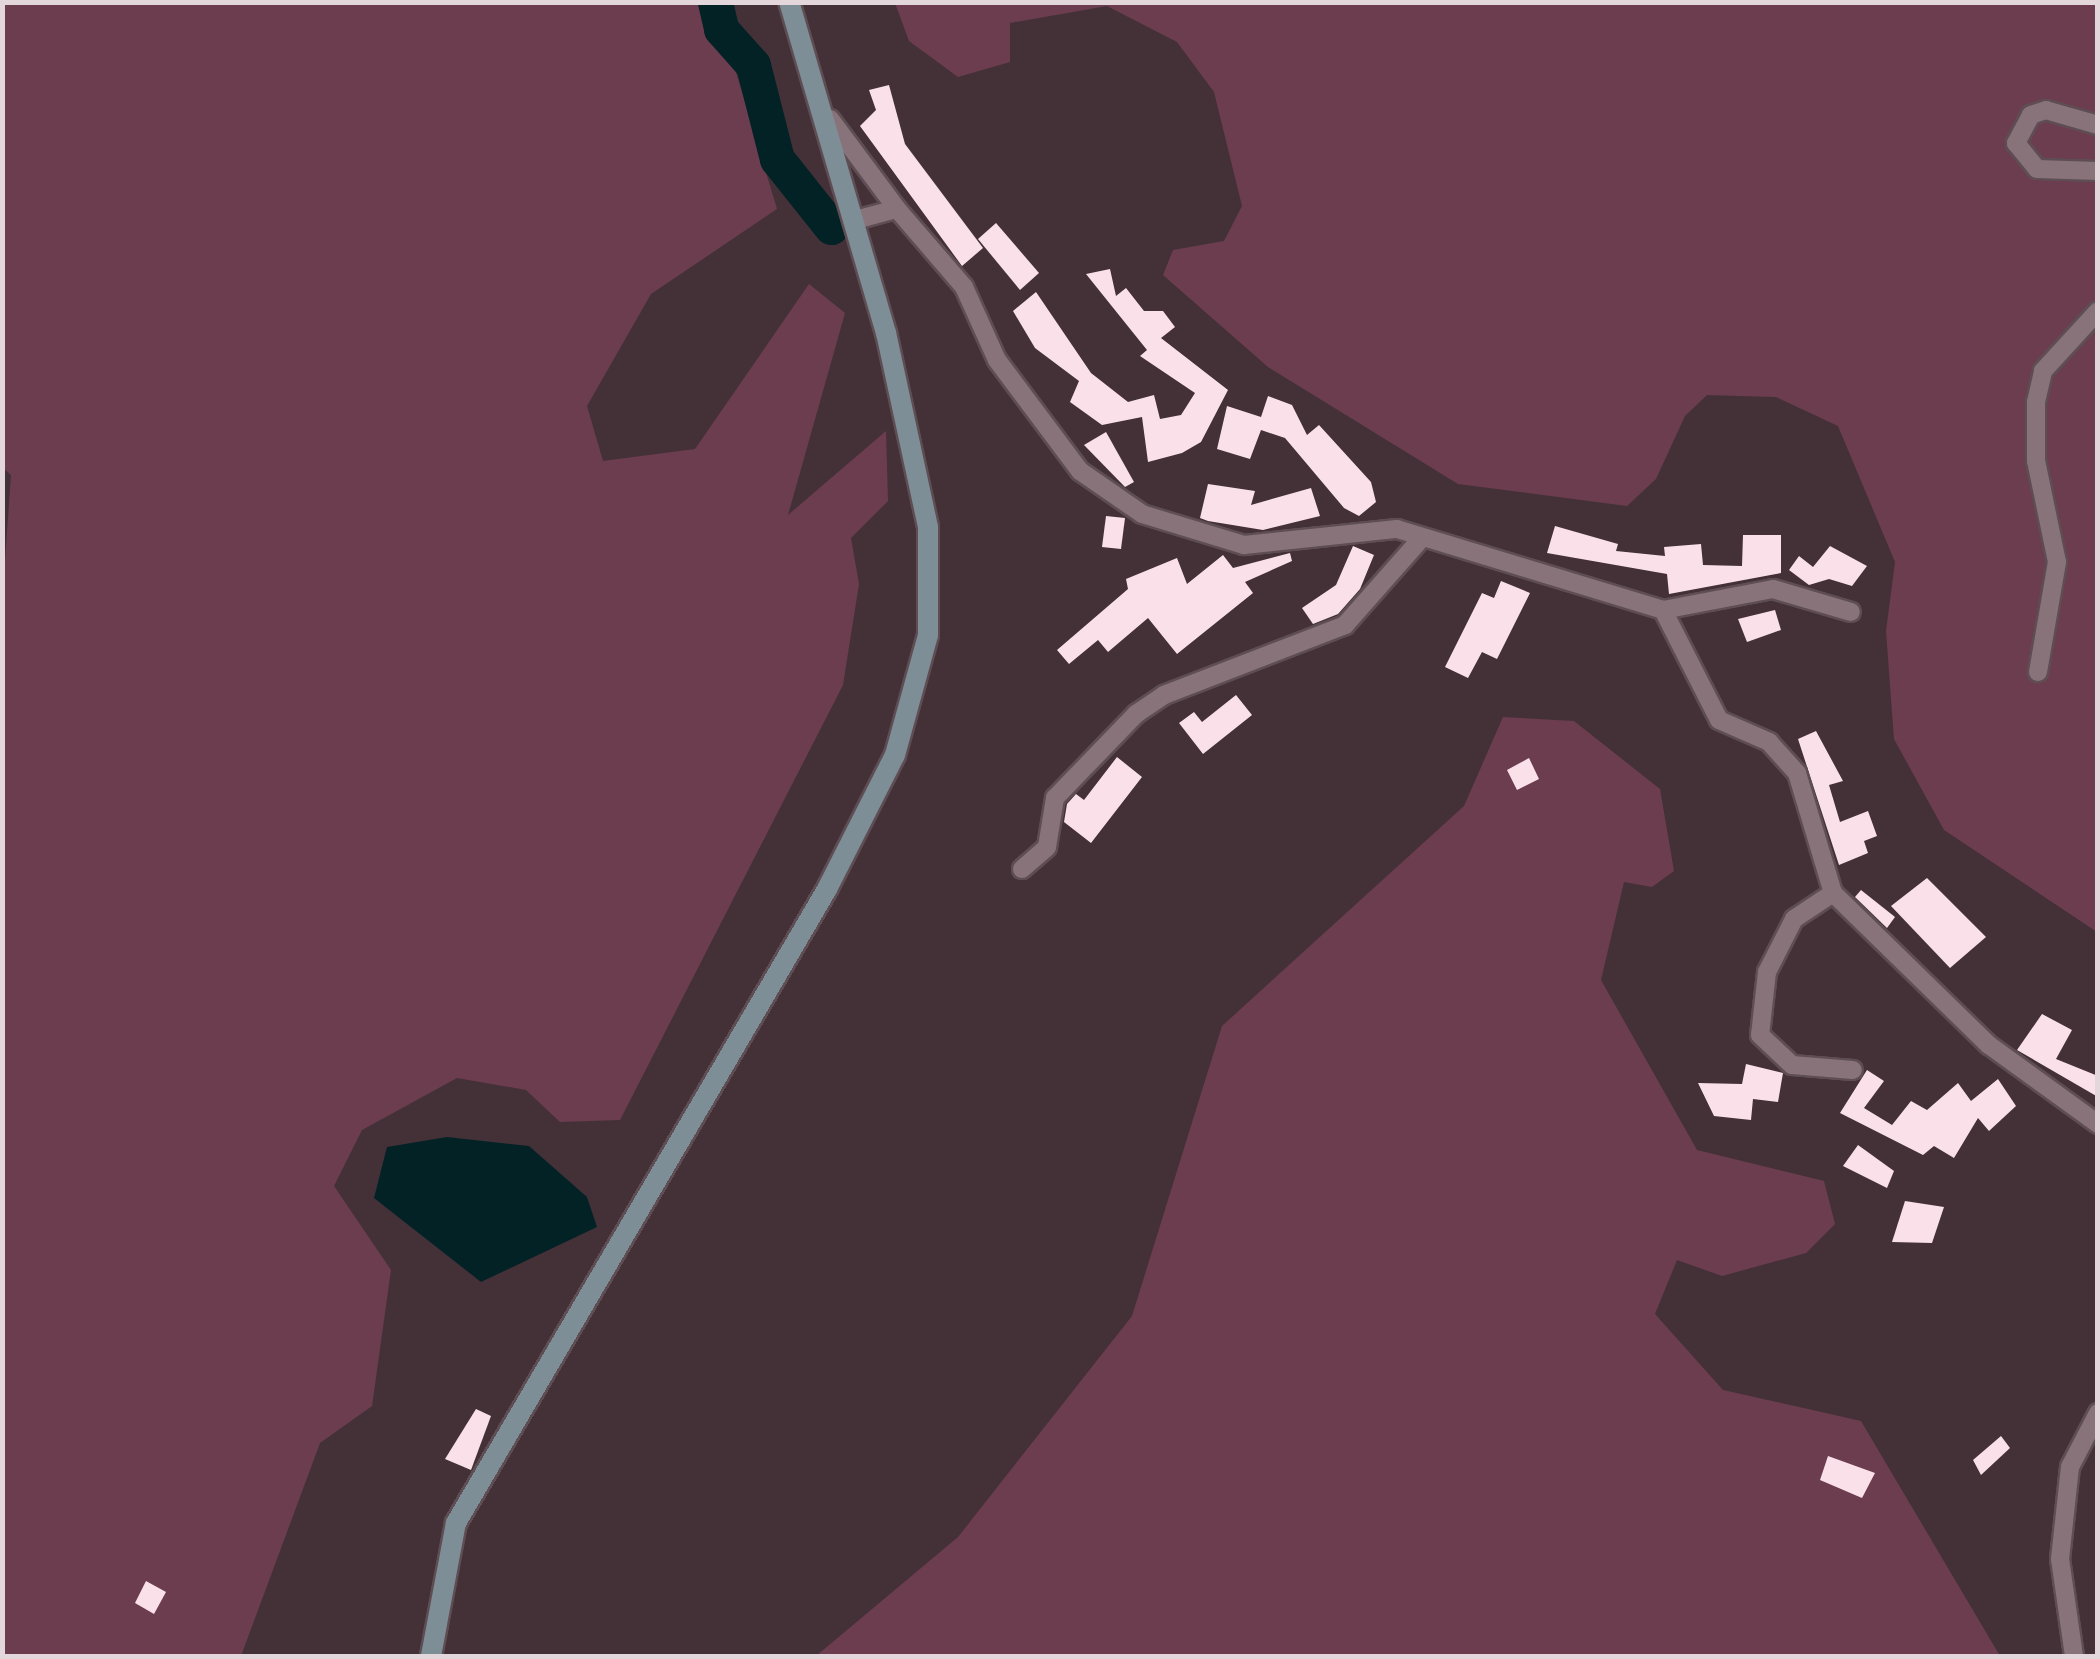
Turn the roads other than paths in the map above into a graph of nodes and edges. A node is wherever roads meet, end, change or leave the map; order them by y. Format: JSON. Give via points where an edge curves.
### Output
{"nodes":[{"id":1,"x":789,"y":2,"type":"edge"},
{"id":2,"x":830,"y":119,"type":"junction"},
{"id":3,"x":2098,"y":124,"type":"edge"},
{"id":4,"x":2098,"y":171,"type":"edge"},
{"id":5,"x":897,"y":209,"type":"junction"},
{"id":6,"x":859,"y":219,"type":"junction"},
{"id":7,"x":2098,"y":311,"type":"edge"},
{"id":8,"x":1420,"y":540,"type":"junction"},
{"id":9,"x":1662,"y":610,"type":"junction"},
{"id":10,"x":1851,"y":612,"type":"dead end"},
{"id":11,"x":2038,"y":672,"type":"dead end"},
{"id":12,"x":1022,"y":869,"type":"dead end"},
{"id":13,"x":1833,"y":893,"type":"junction"},
{"id":14,"x":1853,"y":1070,"type":"dead end"},
{"id":15,"x":2098,"y":1124,"type":"edge"},
{"id":16,"x":2098,"y":1413,"type":"edge"},
{"id":17,"x":431,"y":1656,"type":"edge"},
{"id":18,"x":2074,"y":1656,"type":"edge"}],
"edges":[{"from":1,"to":2,"type":"street"},
{"from":2,"to":5,"type":"street"},
{"from":2,"to":6,"type":"street"},
{"from":3,"to":4,"type":"street","via":[[2046,110],[2031,115],[2016,143],[2036,169]]},
{"from":5,"to":6,"type":"street"},
{"from":5,"to":8,"type":"street","via":[[964,287],[997,360],[1101,492],[1244,545],[1397,530]]},
{"from":6,"to":17,"type":"street","via":[[928,527],[928,635],[896,755],[578,1325],[456,1524]]},
{"from":7,"to":11,"type":"street","via":[[2043,371],[2036,402],[2036,460],[2058,562]]},
{"from":8,"to":9,"type":"street"},
{"from":8,"to":12,"type":"street","via":[[1345,625],[1136,714],[1056,798],[1047,847]]},
{"from":9,"to":10,"type":"street","via":[[1772,589]]},
{"from":9,"to":13,"type":"street","via":[[1719,720],[1769,742],[1798,773]]},
{"from":13,"to":14,"type":"street","via":[[1794,919],[1767,972],[1760,1035],[1792,1065]]},
{"from":13,"to":15,"type":"street","via":[[1989,1045]]},
{"from":16,"to":18,"type":"street","via":[[2070,1467],[2060,1558]]}]}
